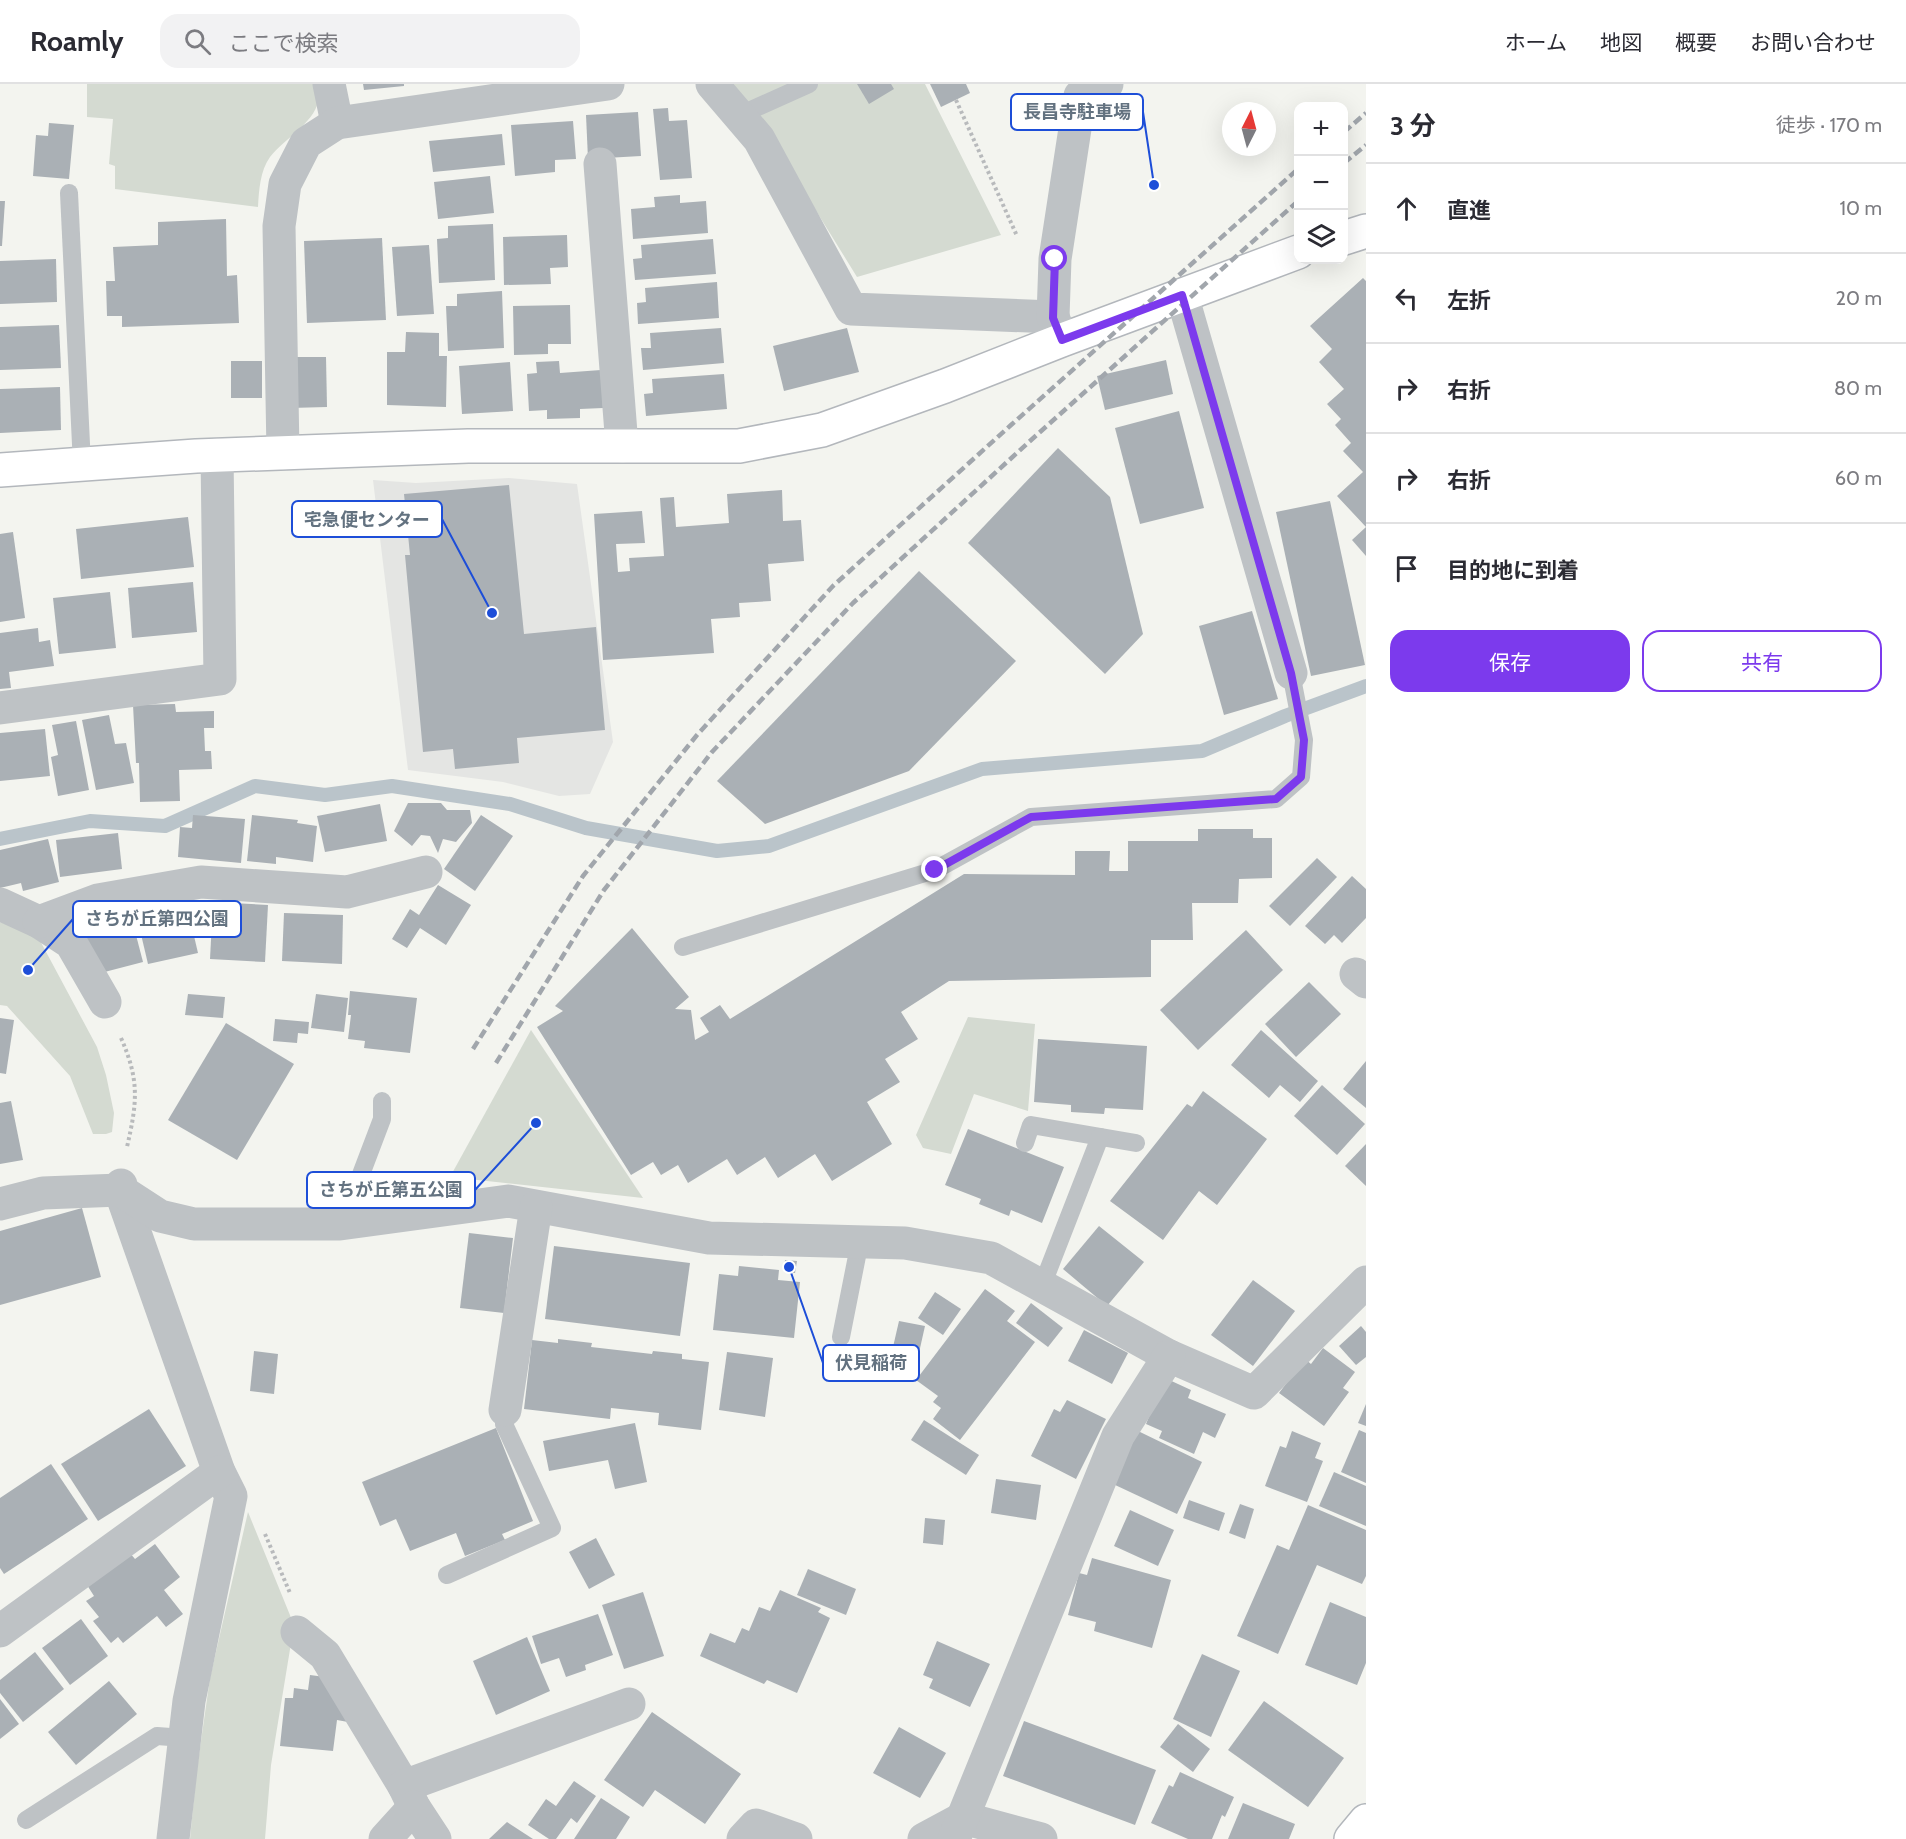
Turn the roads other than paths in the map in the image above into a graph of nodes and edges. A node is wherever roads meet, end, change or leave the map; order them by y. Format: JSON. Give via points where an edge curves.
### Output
{"nodes":[{"id":1,"x":329,"y":84,"type":"edge"},
{"id":2,"x":608,"y":84,"type":"edge"},
{"id":3,"x":712,"y":84,"type":"edge"},
{"id":4,"x":809,"y":84,"type":"edge"},
{"id":5,"x":1090,"y":88,"type":"edge"},
{"id":6,"x":740,"y":115,"type":"junction"},
{"id":7,"x":337,"y":123,"type":"junction"},
{"id":8,"x":600,"y":164,"type":"dead end"},
{"id":9,"x":69,"y":193,"type":"dead end"},
{"id":10,"x":1366,"y":231,"type":"edge"},
{"id":11,"x":1348,"y":237,"type":"edge"},
{"id":12,"x":1294,"y":254,"type":"edge"},
{"id":13,"x":1182,"y":295,"type":"junction"},
{"id":14,"x":1057,"y":329,"type":"junction"},
{"id":15,"x":622,"y":446,"type":"junction"},
{"id":16,"x":283,"y":453,"type":"junction"},
{"id":17,"x":217,"y":455,"type":"junction"},
{"id":18,"x":82,"y":465,"type":"junction"},
{"id":19,"x":0,"y":470,"type":"edge"},
{"id":20,"x":1291,"y":673,"type":"joint"},
{"id":21,"x":0,"y":708,"type":"edge"},
{"id":22,"x":426,"y":872,"type":"dead end"},
{"id":23,"x":0,"y":904,"type":"edge"},
{"id":24,"x":39,"y":922,"type":"junction"},
{"id":25,"x":683,"y":947,"type":"dead end"},
{"id":26,"x":105,"y":1002,"type":"road end"},
{"id":27,"x":382,"y":1101,"type":"dead end"},
{"id":28,"x":1100,"y":1137,"type":"junction"},
{"id":29,"x":1025,"y":1143,"type":"dead end"},
{"id":30,"x":1137,"y":1143,"type":"dead end"},
{"id":31,"x":121,"y":1180,"type":"junction"},
{"id":32,"x":0,"y":1203,"type":"edge"},
{"id":33,"x":536,"y":1207,"type":"junction"},
{"id":34,"x":375,"y":1219,"type":"junction"},
{"id":35,"x":860,"y":1241,"type":"junction"},
{"id":36,"x":1366,"y":1282,"type":"edge"},
{"id":37,"x":1042,"y":1286,"type":"junction"},
{"id":38,"x":841,"y":1337,"type":"dead end"},
{"id":39,"x":1169,"y":1356,"type":"junction"},
{"id":40,"x":505,"y":1410,"type":"joint"},
{"id":41,"x":219,"y":1472,"type":"junction"},
{"id":42,"x":447,"y":1575,"type":"dead end"},
{"id":43,"x":296,"y":1617,"type":"road end"},
{"id":44,"x":0,"y":1631,"type":"edge"},
{"id":45,"x":629,"y":1704,"type":"dead end"},
{"id":46,"x":184,"y":1738,"type":"junction"},
{"id":47,"x":409,"y":1797,"type":"junction"},
{"id":48,"x":26,"y":1820,"type":"dead end"},
{"id":49,"x":1366,"y":1821,"type":"edge"},
{"id":50,"x":958,"y":1829,"type":"edge"},
{"id":51,"x":173,"y":1839,"type":"edge"},
{"id":52,"x":385,"y":1839,"type":"edge"},
{"id":53,"x":435,"y":1839,"type":"edge"},
{"id":54,"x":743,"y":1839,"type":"edge"},
{"id":55,"x":796,"y":1839,"type":"edge"},
{"id":56,"x":924,"y":1839,"type":"edge"},
{"id":57,"x":1041,"y":1839,"type":"edge"},
{"id":58,"x":1351,"y":1839,"type":"edge"}],
"edges":[{"from":1,"to":7,"type":"street"},
{"from":2,"to":7,"type":"street"},
{"from":3,"to":6,"type":"street"},
{"from":4,"to":6,"type":"lane"},
{"from":5,"to":14,"type":"street","via":[[1055,259]]},
{"from":6,"to":14,"type":"street","via":[[759,139],[852,309]]},
{"from":7,"to":16,"type":"street","via":[[306,143],[285,184],[279,226]]},
{"from":8,"to":15,"type":"street"},
{"from":9,"to":18,"type":"lane"},
{"from":10,"to":11,"type":"street"},
{"from":12,"to":13,"type":"street"},
{"from":13,"to":14,"type":"street"},
{"from":13,"to":20,"type":"street"},
{"from":14,"to":15,"type":"street","via":[[945,386],[822,430],[739,446]]},
{"from":15,"to":16,"type":"street","via":[[468,446]]},
{"from":16,"to":17,"type":"street"},
{"from":17,"to":18,"type":"street"},
{"from":17,"to":21,"type":"street","via":[[220,680]]},
{"from":18,"to":19,"type":"street"},
{"from":20,"to":25,"type":"lane","via":[[1304,740],[1301,777],[1276,799],[1031,817],[935,870]]},
{"from":22,"to":24,"type":"street","via":[[347,892],[201,882],[98,900]]},
{"from":23,"to":24,"type":"street"},
{"from":24,"to":26,"type":"street","via":[[71,943]]},
{"from":27,"to":34,"type":"lane","via":[[382,1119],[360,1177]]},
{"from":28,"to":29,"type":"lane","via":[[1031,1125]]},
{"from":28,"to":30,"type":"lane"},
{"from":28,"to":37,"type":"lane"},
{"from":31,"to":32,"type":"street"},
{"from":31,"to":34,"type":"street","via":[[160,1216],[194,1224],[340,1224]]},
{"from":31,"to":41,"type":"street"},
{"from":33,"to":34,"type":"street","via":[[508,1201]]},
{"from":33,"to":35,"type":"street","via":[[709,1238]]},
{"from":33,"to":40,"type":"street"},
{"from":35,"to":37,"type":"street","via":[[906,1243],[991,1258]]},
{"from":35,"to":38,"type":"lane"},
{"from":36,"to":39,"type":"street","via":[[1254,1394]]},
{"from":37,"to":39,"type":"street"},
{"from":39,"to":50,"type":"street","via":[[1118,1436]]},
{"from":40,"to":42,"type":"lane","via":[[504,1424],[552,1528]]},
{"from":41,"to":44,"type":"street"},
{"from":41,"to":46,"type":"street","via":[[231,1496]]},
{"from":43,"to":47,"type":"street","via":[[325,1655]]},
{"from":45,"to":47,"type":"street"},
{"from":46,"to":48,"type":"lane","via":[[157,1736]]},
{"from":46,"to":51,"type":"street"},
{"from":47,"to":52,"type":"street"},
{"from":47,"to":53,"type":"street"},
{"from":49,"to":58,"type":"street"},
{"from":50,"to":56,"type":"street"},
{"from":50,"to":57,"type":"street"},
{"from":54,"to":55,"type":"street","via":[[756,1825]]}]}
